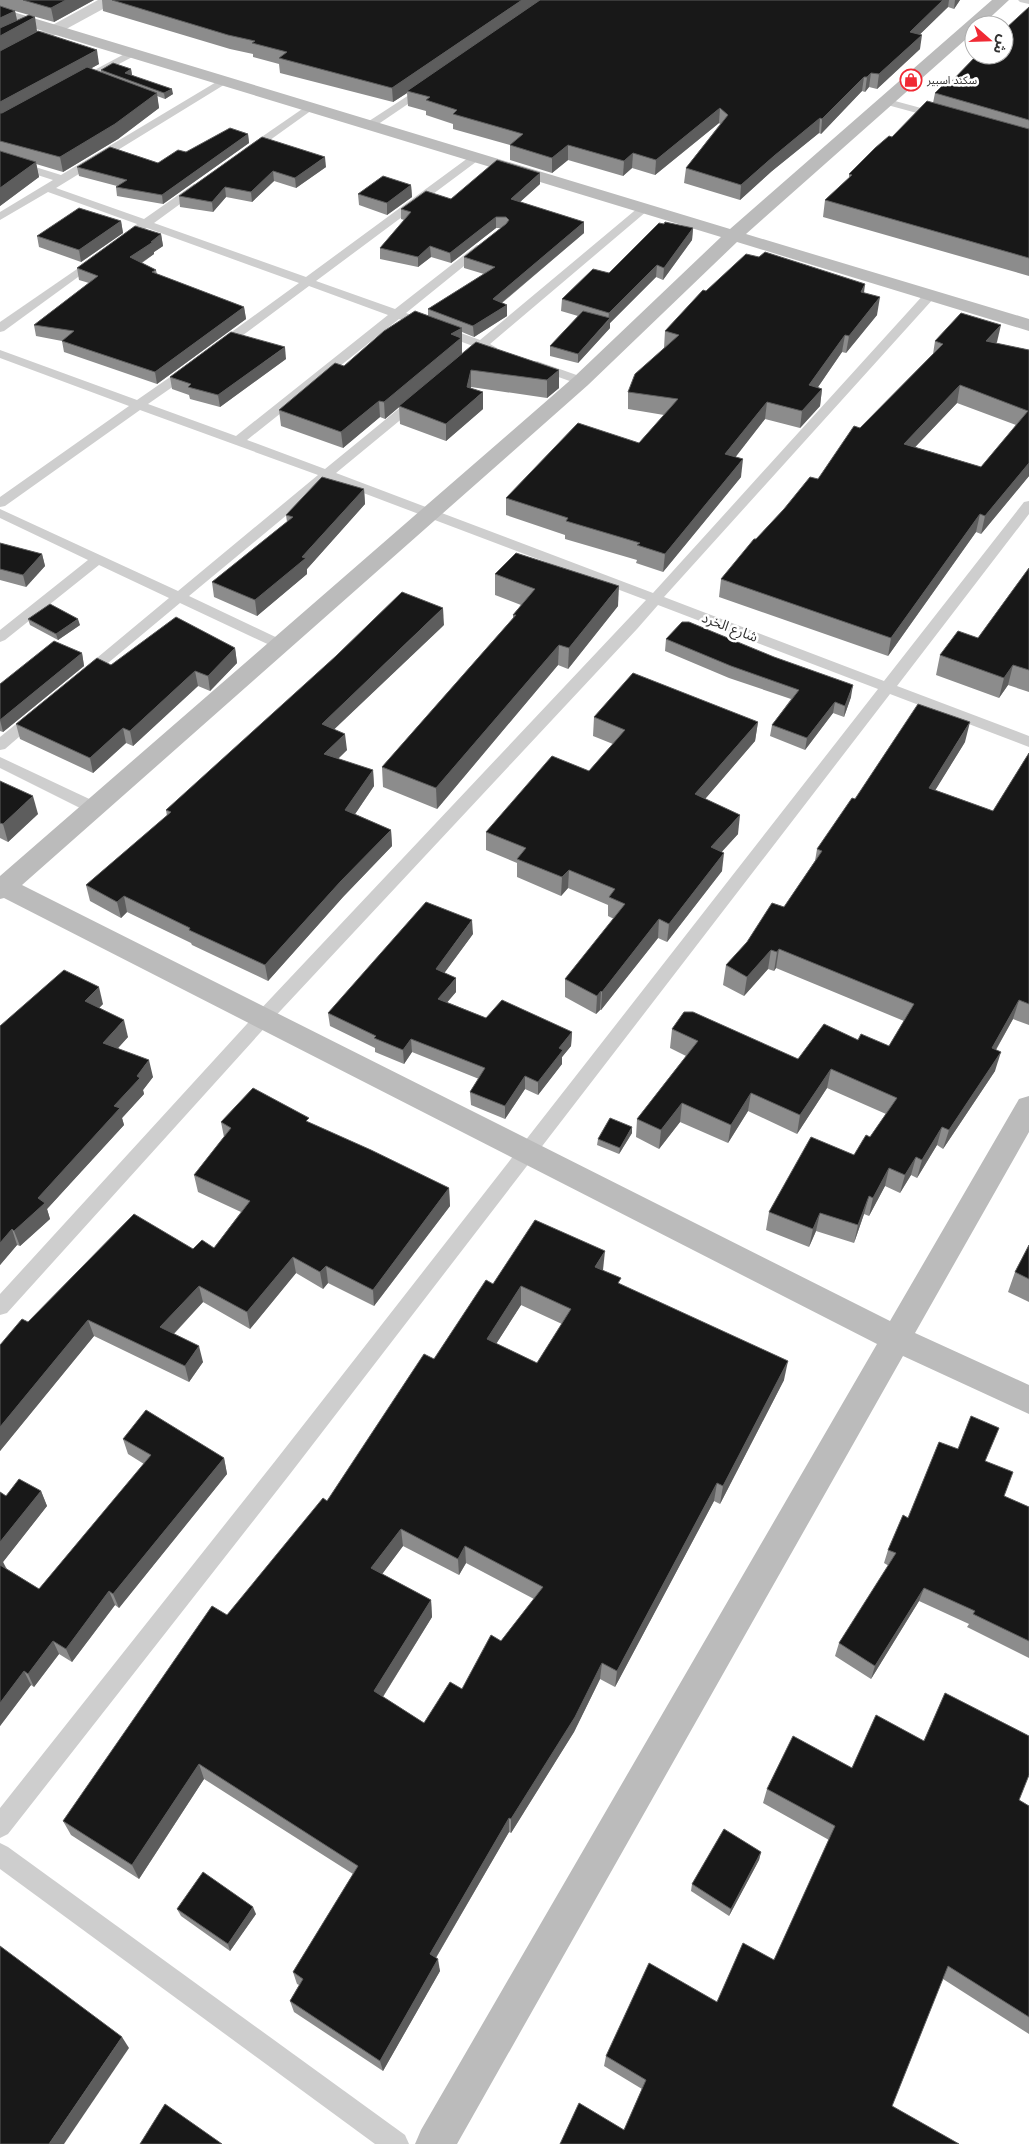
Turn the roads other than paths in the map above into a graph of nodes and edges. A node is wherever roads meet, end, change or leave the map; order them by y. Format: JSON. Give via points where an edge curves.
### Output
{"nodes":[{"id":1,"x":109,"y":0,"type":"edge"},
{"id":2,"x":1001,"y":0,"type":"edge"},
{"id":3,"x":1023,"y":0,"type":"edge"},
{"id":4,"x":1029,"y":2,"type":"edge"},
{"id":5,"x":0,"y":13,"type":"edge"},
{"id":6,"x":33,"y":23,"type":"junction"},
{"id":7,"x":55,"y":30,"type":"junction"},
{"id":8,"x":16,"y":32,"type":"edge"},
{"id":9,"x":132,"y":53,"type":"junction"},
{"id":10,"x":0,"y":60,"type":"edge"},
{"id":11,"x":87,"y":76,"type":"junction"},
{"id":12,"x":223,"y":81,"type":"junction"},
{"id":13,"x":434,"y":82,"type":"edge"},
{"id":14,"x":105,"y":83,"type":"edge"},
{"id":15,"x":70,"y":86,"type":"edge"},
{"id":16,"x":884,"y":101,"type":"junction"},
{"id":17,"x":308,"y":108,"type":"junction"},
{"id":18,"x":948,"y":119,"type":"edge"},
{"id":19,"x":370,"y":125,"type":"junction"},
{"id":20,"x":476,"y":157,"type":"junction"},
{"id":21,"x":239,"y":158,"type":"edge"},
{"id":22,"x":0,"y":159,"type":"edge"},
{"id":23,"x":62,"y":179,"type":"junction"},
{"id":24,"x":208,"y":180,"type":"edge"},
{"id":25,"x":47,"y":188,"type":"junction"},
{"id":26,"x":643,"y":209,"type":"junction"},
{"id":27,"x":0,"y":217,"type":"edge"},
{"id":28,"x":146,"y":224,"type":"junction"},
{"id":29,"x":129,"y":235,"type":"edge"},
{"id":30,"x":734,"y":235,"type":"junction"},
{"id":31,"x":494,"y":237,"type":"edge"},
{"id":32,"x":105,"y":253,"type":"edge"},
{"id":33,"x":307,"y":282,"type":"junction"},
{"id":34,"x":930,"y":295,"type":"junction"},
{"id":35,"x":396,"y":314,"type":"junction"},
{"id":36,"x":1029,"y":325,"type":"edge"},
{"id":37,"x":0,"y":328,"type":"edge"},
{"id":38,"x":481,"y":345,"type":"junction"},
{"id":39,"x":500,"y":352,"type":"edge"},
{"id":40,"x":0,"y":354,"type":"edge"},
{"id":41,"x":527,"y":361,"type":"edge"},
{"id":42,"x":460,"y":364,"type":"edge"},
{"id":43,"x":581,"y":381,"type":"junction"},
{"id":44,"x":423,"y":394,"type":"edge"},
{"id":45,"x":140,"y":405,"type":"junction"},
{"id":46,"x":238,"y":442,"type":"junction"},
{"id":47,"x":329,"y":475,"type":"junction"},
{"id":48,"x":0,"y":503,"type":"edge"},
{"id":49,"x":1029,"y":505,"type":"edge"},
{"id":50,"x":0,"y":513,"type":"edge"},
{"id":51,"x":432,"y":513,"type":"junction"},
{"id":52,"x":98,"y":559,"type":"junction"},
{"id":53,"x":179,"y":597,"type":"junction"},
{"id":54,"x":655,"y":599,"type":"junction"},
{"id":55,"x":0,"y":637,"type":"edge"},
{"id":56,"x":281,"y":645,"type":"junction"},
{"id":57,"x":75,"y":684,"type":"edge"},
{"id":58,"x":888,"y":688,"type":"junction"},
{"id":59,"x":45,"y":708,"type":"edge"},
{"id":60,"x":1029,"y":742,"type":"edge"},
{"id":61,"x":0,"y":745,"type":"edge"},
{"id":62,"x":0,"y":762,"type":"edge"},
{"id":63,"x":94,"y":808,"type":"junction"},
{"id":64,"x":1,"y":887,"type":"edge"},
{"id":65,"x":264,"y":1018,"type":"junction"},
{"id":66,"x":1029,"y":1107,"type":"edge"},
{"id":67,"x":526,"y":1152,"type":"junction"},
{"id":68,"x":0,"y":1307,"type":"edge"},
{"id":69,"x":897,"y":1339,"type":"junction"},
{"id":70,"x":1029,"y":1400,"type":"edge"},
{"id":71,"x":0,"y":1826,"type":"edge"},
{"id":72,"x":0,"y":1855,"type":"edge"},
{"id":73,"x":396,"y":2144,"type":"edge"},
{"id":74,"x":435,"y":2144,"type":"edge"}],
"edges":[{"from":1,"to":7,"type":"street"},
{"from":2,"to":16,"type":"street"},
{"from":3,"to":4,"type":"lane"},
{"from":5,"to":6,"type":"street"},
{"from":6,"to":7,"type":"street"},
{"from":6,"to":8,"type":"lane"},
{"from":7,"to":9,"type":"street"},
{"from":7,"to":10,"type":"street"},
{"from":9,"to":11,"type":"lane"},
{"from":9,"to":12,"type":"street"},
{"from":11,"to":14,"type":"lane"},
{"from":11,"to":15,"type":"lane"},
{"from":12,"to":17,"type":"street"},
{"from":12,"to":23,"type":"lane","via":[[172,107]]},
{"from":13,"to":19,"type":"lane"},
{"from":16,"to":18,"type":"lane"},
{"from":16,"to":30,"type":"street"},
{"from":17,"to":19,"type":"street"},
{"from":17,"to":21,"type":"lane"},
{"from":19,"to":20,"type":"street"},
{"from":20,"to":26,"type":"street"},
{"from":20,"to":33,"type":"lane"},
{"from":22,"to":23,"type":"lane"},
{"from":23,"to":25,"type":"lane"},
{"from":24,"to":28,"type":"lane"},
{"from":25,"to":27,"type":"lane"},
{"from":25,"to":28,"type":"lane"},
{"from":26,"to":30,"type":"street"},
{"from":26,"to":38,"type":"lane"},
{"from":28,"to":29,"type":"lane"},
{"from":28,"to":33,"type":"lane"},
{"from":30,"to":34,"type":"street"},
{"from":30,"to":43,"type":"street"},
{"from":31,"to":35,"type":"lane"},
{"from":32,"to":37,"type":"lane"},
{"from":33,"to":35,"type":"lane"},
{"from":33,"to":45,"type":"lane"},
{"from":34,"to":36,"type":"street"},
{"from":34,"to":54,"type":"lane"},
{"from":35,"to":38,"type":"lane"},
{"from":35,"to":46,"type":"lane"},
{"from":38,"to":39,"type":"lane"},
{"from":38,"to":42,"type":"lane"},
{"from":40,"to":45,"type":"lane","name":"شارع الخرد"},
{"from":41,"to":43,"type":"lane"},
{"from":43,"to":51,"type":"street"},
{"from":44,"to":47,"type":"lane"},
{"from":45,"to":46,"type":"lane","name":"شارع الخرد"},
{"from":45,"to":48,"type":"lane"},
{"from":46,"to":47,"type":"lane","name":"شارع الخرد"},
{"from":47,"to":51,"type":"lane","name":"شارع الخرد"},
{"from":47,"to":53,"type":"lane"},
{"from":49,"to":58,"type":"lane"},
{"from":50,"to":52,"type":"lane"},
{"from":51,"to":54,"type":"lane","name":"شارع الخرد"},
{"from":51,"to":56,"type":"street"},
{"from":52,"to":53,"type":"lane"},
{"from":52,"to":55,"type":"lane"},
{"from":53,"to":56,"type":"lane"},
{"from":53,"to":57,"type":"lane"},
{"from":54,"to":58,"type":"lane","name":"شارع الخرد"},
{"from":54,"to":65,"type":"lane"},
{"from":56,"to":63,"type":"street"},
{"from":58,"to":60,"type":"lane","name":"شارع الخرد"},
{"from":58,"to":67,"type":"lane"},
{"from":59,"to":61,"type":"lane"},
{"from":62,"to":63,"type":"lane"},
{"from":63,"to":64,"type":"street"},
{"from":64,"to":65,"type":"street"},
{"from":65,"to":67,"type":"street"},
{"from":65,"to":68,"type":"lane"},
{"from":66,"to":69,"type":"street"},
{"from":67,"to":69,"type":"street"},
{"from":67,"to":71,"type":"lane","via":[[284,1467]]},
{"from":69,"to":70,"type":"street"},
{"from":69,"to":74,"type":"street"},
{"from":72,"to":73,"type":"lane"}]}
